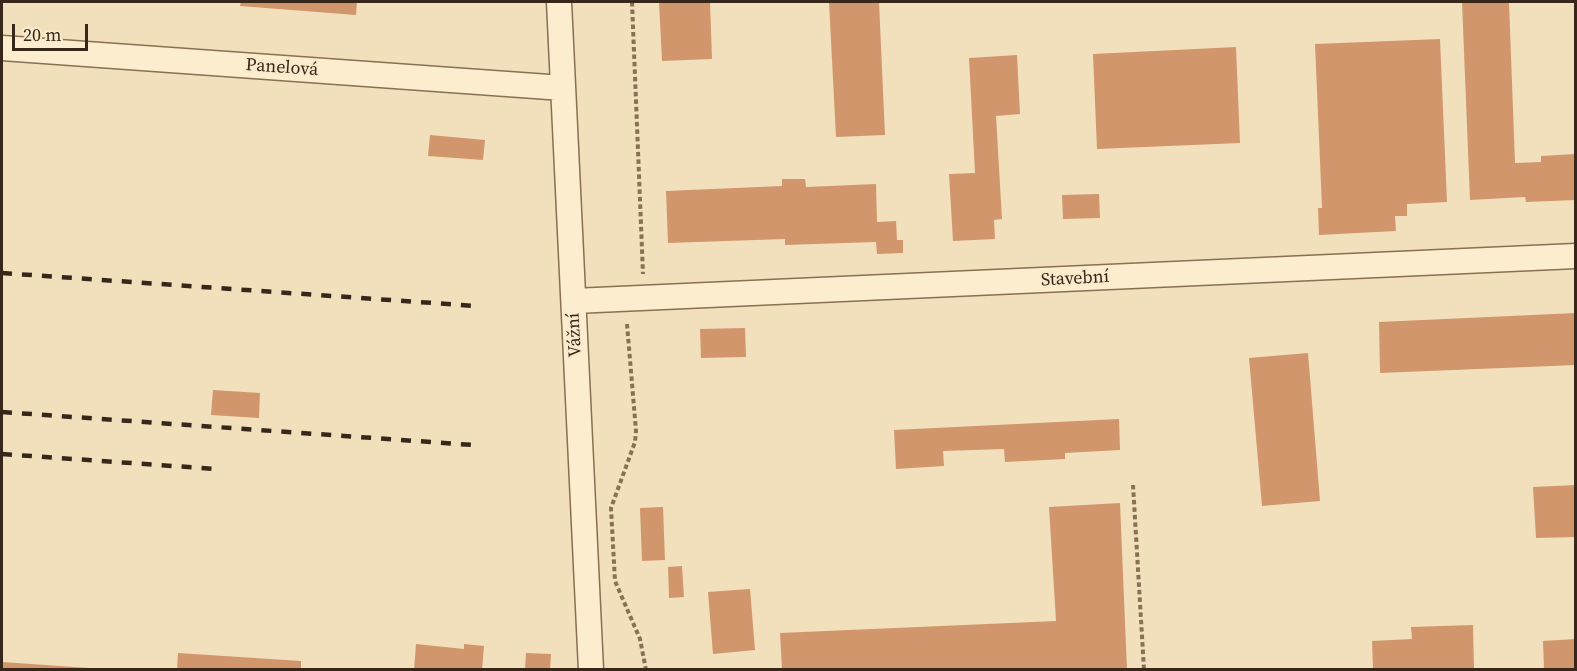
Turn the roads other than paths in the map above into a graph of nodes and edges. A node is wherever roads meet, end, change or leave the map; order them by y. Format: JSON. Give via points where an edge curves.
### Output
{"nodes":[{"id":1,"x":559,"y":2,"type":"edge"},
{"id":2,"x":2,"y":48,"type":"edge"},
{"id":3,"x":563,"y":88,"type":"junction"},
{"id":4,"x":1575,"y":256,"type":"edge"},
{"id":5,"x":574,"y":301,"type":"junction"},
{"id":6,"x":591,"y":669,"type":"edge"}],
"edges":[{"from":1,"to":3,"type":"street","name":"Vážní"},
{"from":2,"to":3,"type":"street","name":"Panelová"},
{"from":3,"to":5,"type":"street","name":"Vážní"},
{"from":4,"to":5,"type":"street","name":"Stavební"},
{"from":5,"to":6,"type":"street","name":"Vážní"}]}
